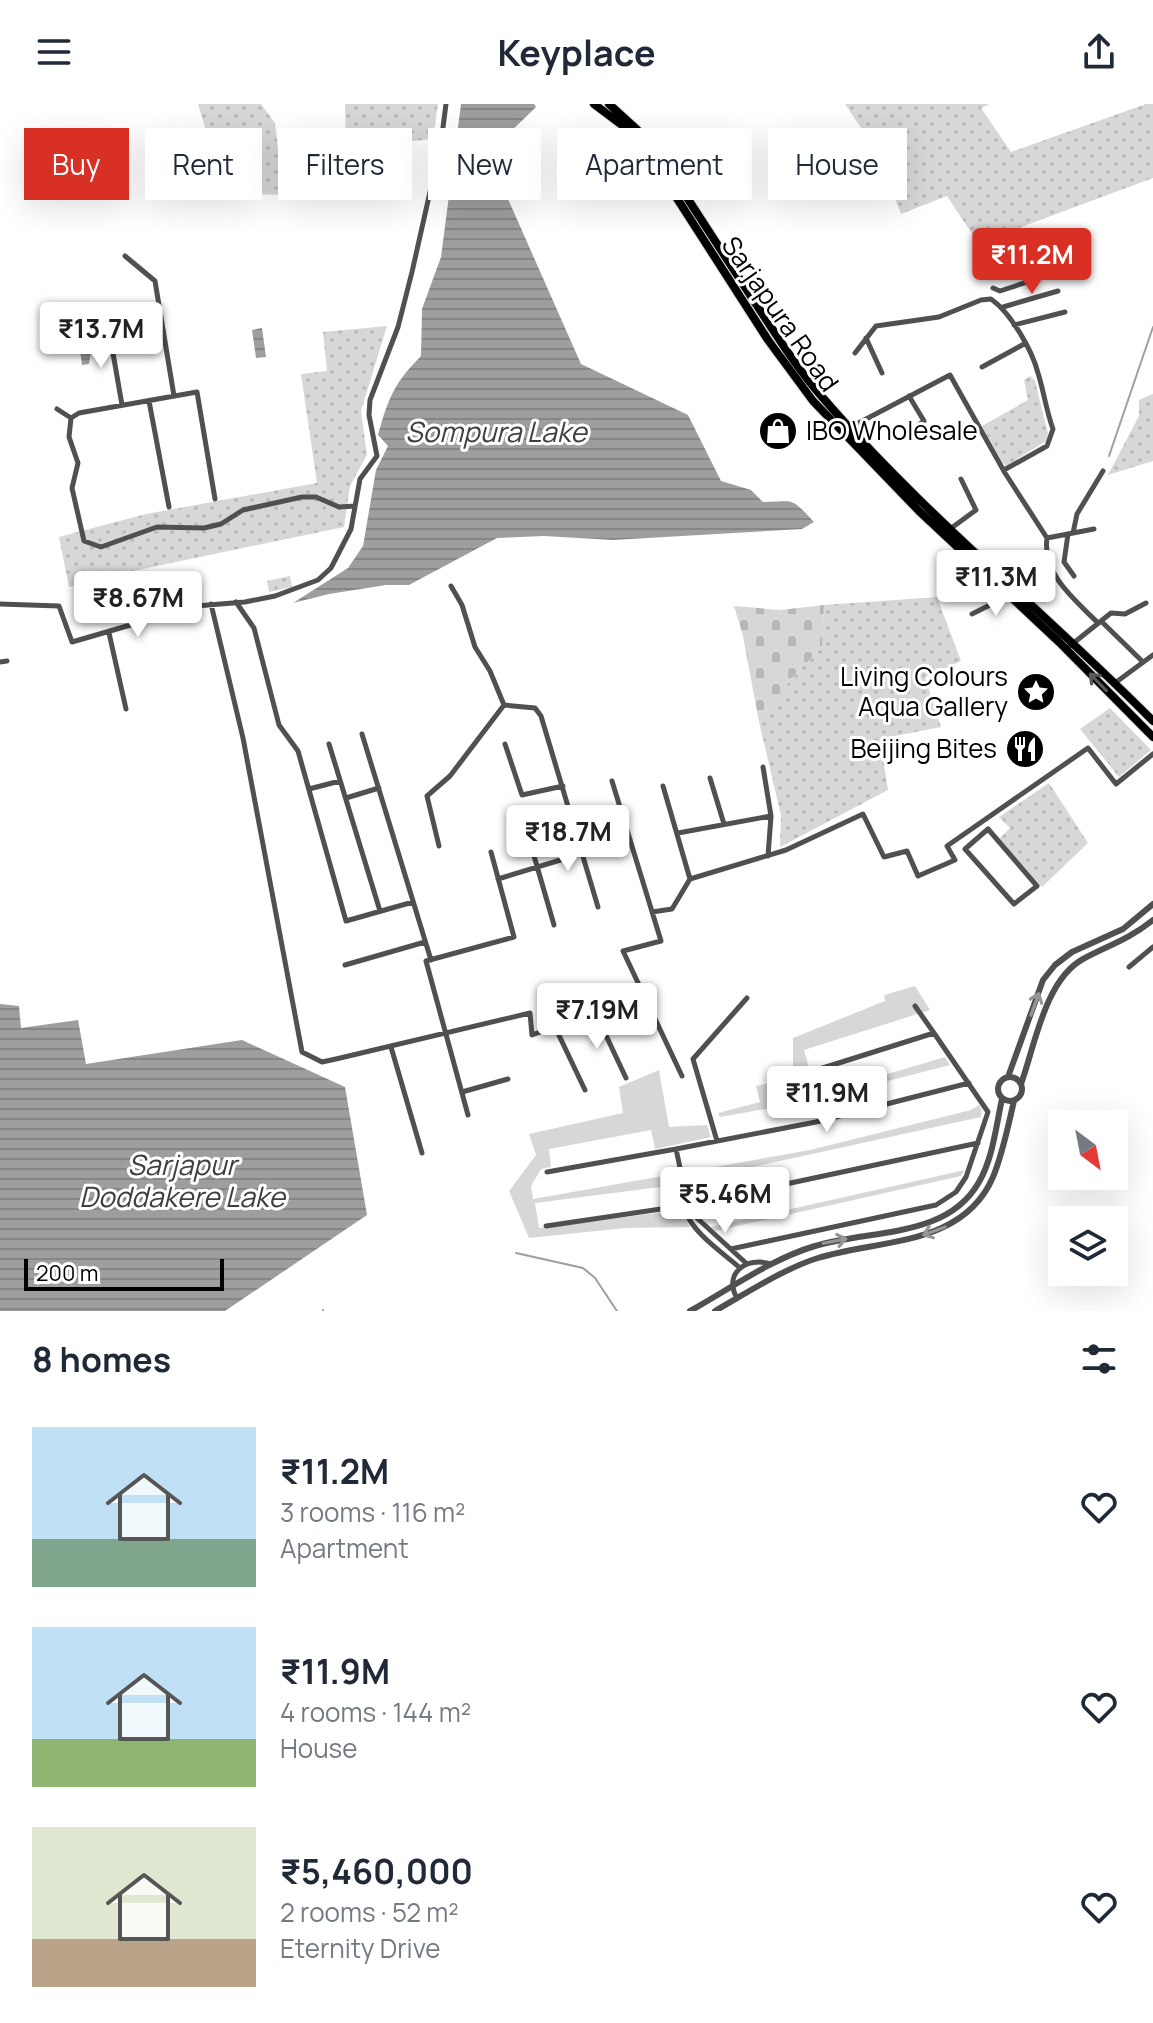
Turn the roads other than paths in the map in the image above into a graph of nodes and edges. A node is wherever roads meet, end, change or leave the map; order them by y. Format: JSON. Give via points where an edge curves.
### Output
{"nodes":[{"id":1,"x":446,"y":104,"type":"edge"},
{"id":2,"x":594,"y":104,"type":"edge"},
{"id":3,"x":609,"y":104,"type":"edge"},
{"id":4,"x":125,"y":256,"type":"dead end"},
{"id":5,"x":726,"y":267,"type":"junction"},
{"id":6,"x":1073,"y":267,"type":"dead end"},
{"id":7,"x":993,"y":288,"type":"dead end"},
{"id":8,"x":1058,"y":291,"type":"dead end"},
{"id":9,"x":1003,"y":307,"type":"junction"},
{"id":10,"x":1065,"y":312,"type":"dead end"},
{"id":11,"x":161,"y":320,"type":"junction"},
{"id":12,"x":1014,"y":325,"type":"junction"},
{"id":13,"x":865,"y":337,"type":"junction"},
{"id":14,"x":1024,"y":344,"type":"junction"},
{"id":15,"x":855,"y":353,"type":"dead end"},
{"id":16,"x":982,"y":367,"type":"dead end"},
{"id":17,"x":882,"y":373,"type":"dead end"},
{"id":18,"x":174,"y":396,"type":"junction"},
{"id":19,"x":909,"y":396,"type":"junction"},
{"id":20,"x":149,"y":401,"type":"junction"},
{"id":21,"x":122,"y":405,"type":"junction"},
{"id":22,"x":57,"y":409,"type":"dead end"},
{"id":23,"x":71,"y":418,"type":"junction"},
{"id":24,"x":846,"y":430,"type":"junction"},
{"id":25,"x":908,"y":432,"type":"dead end"},
{"id":26,"x":1004,"y":470,"type":"junction"},
{"id":27,"x":1103,"y":471,"type":"dead end"},
{"id":28,"x":961,"y":479,"type":"dead end"},
{"id":29,"x":215,"y":499,"type":"dead end"},
{"id":30,"x":355,"y":506,"type":"junction"},
{"id":31,"x":169,"y":507,"type":"dead end"},
{"id":32,"x":950,"y":529,"type":"junction"},
{"id":33,"x":1094,"y":529,"type":"dead end"},
{"id":34,"x":1071,"y":534,"type":"junction"},
{"id":35,"x":1047,"y":538,"type":"junction"},
{"id":36,"x":1074,"y":576,"type":"dead end"},
{"id":37,"x":451,"y":586,"type":"dead end"},
{"id":38,"x":1008,"y":596,"type":"junction"},
{"id":39,"x":236,"y":602,"type":"junction"},
{"id":40,"x":1146,"y":603,"type":"dead end"},
{"id":41,"x":0,"y":604,"type":"edge"},
{"id":42,"x":211,"y":604,"type":"junction"},
{"id":43,"x":972,"y":614,"type":"dead end"},
{"id":44,"x":1100,"y":622,"type":"junction"},
{"id":45,"x":109,"y":633,"type":"junction"},
{"id":46,"x":1074,"y":642,"type":"junction"},
{"id":47,"x":1066,"y":649,"type":"junction"},
{"id":48,"x":1153,"y":655,"type":"edge"},
{"id":49,"x":1143,"y":662,"type":"junction"},
{"id":50,"x":1114,"y":683,"type":"junction"},
{"id":51,"x":504,"y":705,"type":"junction"},
{"id":52,"x":126,"y":709,"type":"dead end"},
{"id":53,"x":1153,"y":721,"type":"edge"},
{"id":54,"x":362,"y":734,"type":"dead end"},
{"id":55,"x":1153,"y":737,"type":"edge"},
{"id":56,"x":329,"y":744,"type":"dead end"},
{"id":57,"x":505,"y":744,"type":"dead end"},
{"id":58,"x":1153,"y":754,"type":"edge"},
{"id":59,"x":763,"y":767,"type":"dead end"},
{"id":60,"x":710,"y":778,"type":"dead end"},
{"id":61,"x":340,"y":781,"type":"junction"},
{"id":62,"x":612,"y":781,"type":"dead end"},
{"id":63,"x":563,"y":786,"type":"junction"},
{"id":64,"x":663,"y":786,"type":"dead end"},
{"id":65,"x":379,"y":788,"type":"junction"},
{"id":66,"x":309,"y":789,"type":"junction"},
{"id":67,"x":346,"y":798,"type":"junction"},
{"id":68,"x":771,"y":816,"type":"junction"},
{"id":69,"x":724,"y":824,"type":"junction"},
{"id":70,"x":969,"y":831,"type":"junction"},
{"id":71,"x":677,"y":833,"type":"junction"},
{"id":72,"x":630,"y":839,"type":"junction"},
{"id":73,"x":975,"y":839,"type":"junction"},
{"id":74,"x":530,"y":842,"type":"dead end"},
{"id":75,"x":439,"y":846,"type":"dead end"},
{"id":76,"x":491,"y":852,"type":"dead end"},
{"id":77,"x":583,"y":853,"type":"junction"},
{"id":78,"x":768,"y":856,"type":"junction"},
{"id":79,"x":537,"y":867,"type":"junction"},
{"id":80,"x":498,"y":879,"type":"junction"},
{"id":81,"x":690,"y":879,"type":"junction"},
{"id":82,"x":413,"y":902,"type":"junction"},
{"id":83,"x":1153,"y":904,"type":"edge"},
{"id":84,"x":598,"y":907,"type":"dead end"},
{"id":85,"x":380,"y":911,"type":"junction"},
{"id":86,"x":652,"y":912,"type":"junction"},
{"id":87,"x":1153,"y":920,"type":"edge"},
{"id":88,"x":554,"y":925,"type":"dead end"},
{"id":89,"x":425,"y":942,"type":"junction"},
{"id":90,"x":1153,"y":947,"type":"edge"},
{"id":91,"x":431,"y":960,"type":"junction"},
{"id":92,"x":345,"y":965,"type":"dead end"},
{"id":93,"x":1129,"y":967,"type":"dead end"},
{"id":94,"x":643,"y":994,"type":"junction"},
{"id":95,"x":747,"y":998,"type":"dead end"},
{"id":96,"x":915,"y":1006,"type":"dead end"},
{"id":97,"x":595,"y":1012,"type":"junction"},
{"id":98,"x":555,"y":1027,"type":"junction"},
{"id":99,"x":446,"y":1033,"type":"junction"},
{"id":100,"x":934,"y":1033,"type":"junction"},
{"id":101,"x":391,"y":1047,"type":"junction"},
{"id":102,"x":810,"y":1072,"type":"dead end"},
{"id":103,"x":682,"y":1076,"type":"dead end"},
{"id":104,"x":1008,"y":1077,"type":"junction"},
{"id":105,"x":626,"y":1078,"type":"dead end"},
{"id":106,"x":508,"y":1079,"type":"dead end"},
{"id":107,"x":969,"y":1083,"type":"junction"},
{"id":108,"x":1021,"y":1084,"type":"junction"},
{"id":109,"x":585,"y":1090,"type":"dead end"},
{"id":110,"x":462,"y":1092,"type":"junction"},
{"id":111,"x":1002,"y":1099,"type":"junction"},
{"id":112,"x":1014,"y":1101,"type":"junction"},
{"id":113,"x":468,"y":1115,"type":"dead end"},
{"id":114,"x":717,"y":1141,"type":"junction"},
{"id":115,"x":979,"y":1142,"type":"junction"},
{"id":116,"x":676,"y":1149,"type":"junction"},
{"id":117,"x":422,"y":1153,"type":"dead end"},
{"id":118,"x":547,"y":1172,"type":"dead end"},
{"id":119,"x":688,"y":1205,"type":"junction"},
{"id":120,"x":546,"y":1226,"type":"dead end"},
{"id":121,"x":731,"y":1249,"type":"junction"},
{"id":122,"x":747,"y":1264,"type":"junction"},
{"id":123,"x":772,"y":1265,"type":"junction"},
{"id":124,"x":740,"y":1268,"type":"junction"},
{"id":125,"x":731,"y":1288,"type":"junction"},
{"id":126,"x":737,"y":1298,"type":"junction"},
{"id":127,"x":690,"y":1311,"type":"edge"},
{"id":128,"x":715,"y":1311,"type":"edge"}],
"edges":[{"from":1,"to":30,"type":"street","via":[[398,327],[370,400],[377,456],[360,479]]},
{"from":2,"to":5,"type":"main road","name":"Sarjapura Road","via":[[622,125],[653,161]]},
{"from":3,"to":5,"type":"main road","name":"Sarjapura Road","via":[[660,156]]},
{"from":4,"to":11,"type":"street","via":[[155,281]]},
{"from":5,"to":24,"type":"main road","name":"Sarjapura Road","via":[[786,365],[813,401]]},
{"from":6,"to":7,"type":"street","via":[[1000,291]]},
{"from":8,"to":9,"type":"street"},
{"from":9,"to":12,"type":"street"},
{"from":9,"to":13,"type":"street","via":[[981,300],[939,317],[876,326]]},
{"from":10,"to":12,"type":"street"},
{"from":11,"to":18,"type":"street"},
{"from":11,"to":21,"type":"street","via":[[109,330]]},
{"from":12,"to":14,"type":"street"},
{"from":13,"to":15,"type":"street"},
{"from":13,"to":17,"type":"street"},
{"from":14,"to":16,"type":"street"},
{"from":14,"to":26,"type":"street","via":[[1053,429],[1047,446]]},
{"from":18,"to":20,"type":"street"},
{"from":18,"to":29,"type":"street","via":[[197,392]]},
{"from":19,"to":24,"type":"street"},
{"from":19,"to":25,"type":"street","via":[[924,421]]},
{"from":19,"to":26,"type":"street","via":[[950,375]]},
{"from":20,"to":21,"type":"street"},
{"from":20,"to":31,"type":"street"},
{"from":21,"to":23,"type":"street"},
{"from":22,"to":23,"type":"street"},
{"from":23,"to":30,"type":"street","via":[[78,520],[84,541],[101,547],[157,527],[221,524],[243,510],[302,497]]},
{"from":24,"to":32,"type":"main road","name":"Sarjapura Road"},
{"from":24,"to":38,"type":"main road","name":"Sarjapura Road"},
{"from":26,"to":35,"type":"street"},
{"from":27,"to":34,"type":"street"},
{"from":28,"to":32,"type":"street","via":[[976,510]]},
{"from":30,"to":39,"type":"street","via":[[351,529],[331,568],[318,580],[275,596]]},
{"from":32,"to":46,"type":"main road","name":"Sarjapura Road"},
{"from":33,"to":34,"type":"street"},
{"from":34,"to":35,"type":"street"},
{"from":34,"to":36,"type":"street","via":[[1064,562]]},
{"from":35,"to":44,"type":"street","via":[[1052,570],[1065,590]]},
{"from":37,"to":51,"type":"street"},
{"from":38,"to":43,"type":"street"},
{"from":38,"to":47,"type":"main road","name":"Sarjapura Road"},
{"from":39,"to":42,"type":"street"},
{"from":39,"to":66,"type":"street","via":[[254,628],[279,725],[298,751]]},
{"from":40,"to":44,"type":"street","via":[[1125,614],[1111,613]]},
{"from":41,"to":45,"type":"street","via":[[59,606],[72,642]]},
{"from":42,"to":45,"type":"street"},
{"from":42,"to":101,"type":"street","via":[[243,738],[302,1052],[322,1062]]},
{"from":44,"to":46,"type":"street"},
{"from":44,"to":49,"type":"street"},
{"from":45,"to":52,"type":"street"},
{"from":46,"to":47,"type":"street"},
{"from":46,"to":50,"type":"main road","name":"Sarjapura Road"},
{"from":55,"to":47,"type":"main road","name":"Sarjapura Road","one_way":true},
{"from":48,"to":49,"type":"street"},
{"from":49,"to":50,"type":"street"},
{"from":50,"to":53,"type":"main road","name":"Sarjapura Road"},
{"from":51,"to":63,"type":"street","via":[[535,708],[541,716]]},
{"from":51,"to":75,"type":"street","via":[[450,776],[427,796]]},
{"from":54,"to":65,"type":"street"},
{"from":56,"to":61,"type":"street"},
{"from":57,"to":63,"type":"street","via":[[522,795]]},
{"from":58,"to":70,"type":"street","via":[[1116,784],[1088,748]]},
{"from":59,"to":68,"type":"street"},
{"from":60,"to":69,"type":"street"},
{"from":61,"to":66,"type":"street"},
{"from":61,"to":67,"type":"street"},
{"from":62,"to":72,"type":"street"},
{"from":63,"to":77,"type":"street"},
{"from":64,"to":71,"type":"street"},
{"from":65,"to":67,"type":"street"},
{"from":65,"to":82,"type":"street"},
{"from":66,"to":85,"type":"street","via":[[346,921]]},
{"from":67,"to":85,"type":"street"},
{"from":68,"to":69,"type":"street"},
{"from":68,"to":78,"type":"street"},
{"from":69,"to":71,"type":"street"},
{"from":70,"to":73,"type":"street"},
{"from":70,"to":78,"type":"street","via":[[947,846],[955,860],[918,876],[907,851],[884,857],[863,814]]},
{"from":71,"to":81,"type":"street"},
{"from":72,"to":77,"type":"street"},
{"from":72,"to":86,"type":"street"},
{"from":73,"to":73,"type":"street","via":[[988,829],[1037,886],[1014,904],[965,849]]},
{"from":74,"to":79,"type":"street"},
{"from":76,"to":80,"type":"street"},
{"from":77,"to":79,"type":"street"},
{"from":77,"to":84,"type":"street"},
{"from":78,"to":81,"type":"street"},
{"from":79,"to":80,"type":"street"},
{"from":79,"to":88,"type":"street"},
{"from":80,"to":91,"type":"street","via":[[514,937]]},
{"from":81,"to":86,"type":"street","via":[[672,909]]},
{"from":82,"to":85,"type":"street"},
{"from":82,"to":89,"type":"street"},
{"from":104,"to":83,"type":"street","one_way":true,"via":[[1043,980],[1055,965],[1123,929]]},
{"from":86,"to":94,"type":"street","via":[[661,941],[623,951]]},
{"from":87,"to":108,"type":"street","via":[[1134,936],[1065,972],[1054,987]]},
{"from":89,"to":91,"type":"street"},
{"from":89,"to":92,"type":"street"},
{"from":90,"to":93,"type":"street"},
{"from":91,"to":99,"type":"street","via":[[426,961]]},
{"from":94,"to":97,"type":"street"},
{"from":94,"to":103,"type":"street"},
{"from":95,"to":114,"type":"street","via":[[693,1059]]},
{"from":96,"to":100,"type":"street"},
{"from":97,"to":98,"type":"street"},
{"from":97,"to":105,"type":"street"},
{"from":98,"to":99,"type":"street","via":[[532,1035],[530,1013]]},
{"from":98,"to":109,"type":"street"},
{"from":99,"to":101,"type":"street"},
{"from":99,"to":110,"type":"street"},
{"from":100,"to":102,"type":"street"},
{"from":100,"to":107,"type":"street"},
{"from":101,"to":117,"type":"street"},
{"from":104,"to":108,"type":"street"},
{"from":104,"to":111,"type":"street","via":[[998,1088]]},
{"from":106,"to":110,"type":"street"},
{"from":107,"to":114,"type":"street"},
{"from":107,"to":115,"type":"street","via":[[988,1112]]},
{"from":108,"to":112,"type":"street","via":[[1021,1096]]},
{"from":110,"to":113,"type":"street"},
{"from":111,"to":112,"type":"street"},
{"from":123,"to":111,"type":"street","one_way":true,"via":[[818,1244],[927,1224],[949,1214],[981,1179]]},
{"from":112,"to":126,"type":"street","one_way":true,"via":[[992,1180],[960,1220],[935,1233],[817,1258]]},
{"from":114,"to":116,"type":"street"},
{"from":115,"to":119,"type":"street"},
{"from":115,"to":121,"type":"street","via":[[963,1183],[936,1205]]},
{"from":116,"to":118,"type":"street"},
{"from":116,"to":119,"type":"street"},
{"from":119,"to":120,"type":"street"},
{"from":119,"to":121,"type":"street"},
{"from":119,"to":124,"type":"street","via":[[685,1211],[692,1224]]},
{"from":121,"to":122,"type":"street"},
{"from":122,"to":123,"type":"street"},
{"from":122,"to":124,"type":"street"},
{"from":123,"to":125,"type":"street"},
{"from":124,"to":125,"type":"street"},
{"from":125,"to":126,"type":"street"},
{"from":125,"to":127,"type":"street"},
{"from":126,"to":128,"type":"street"}]}
